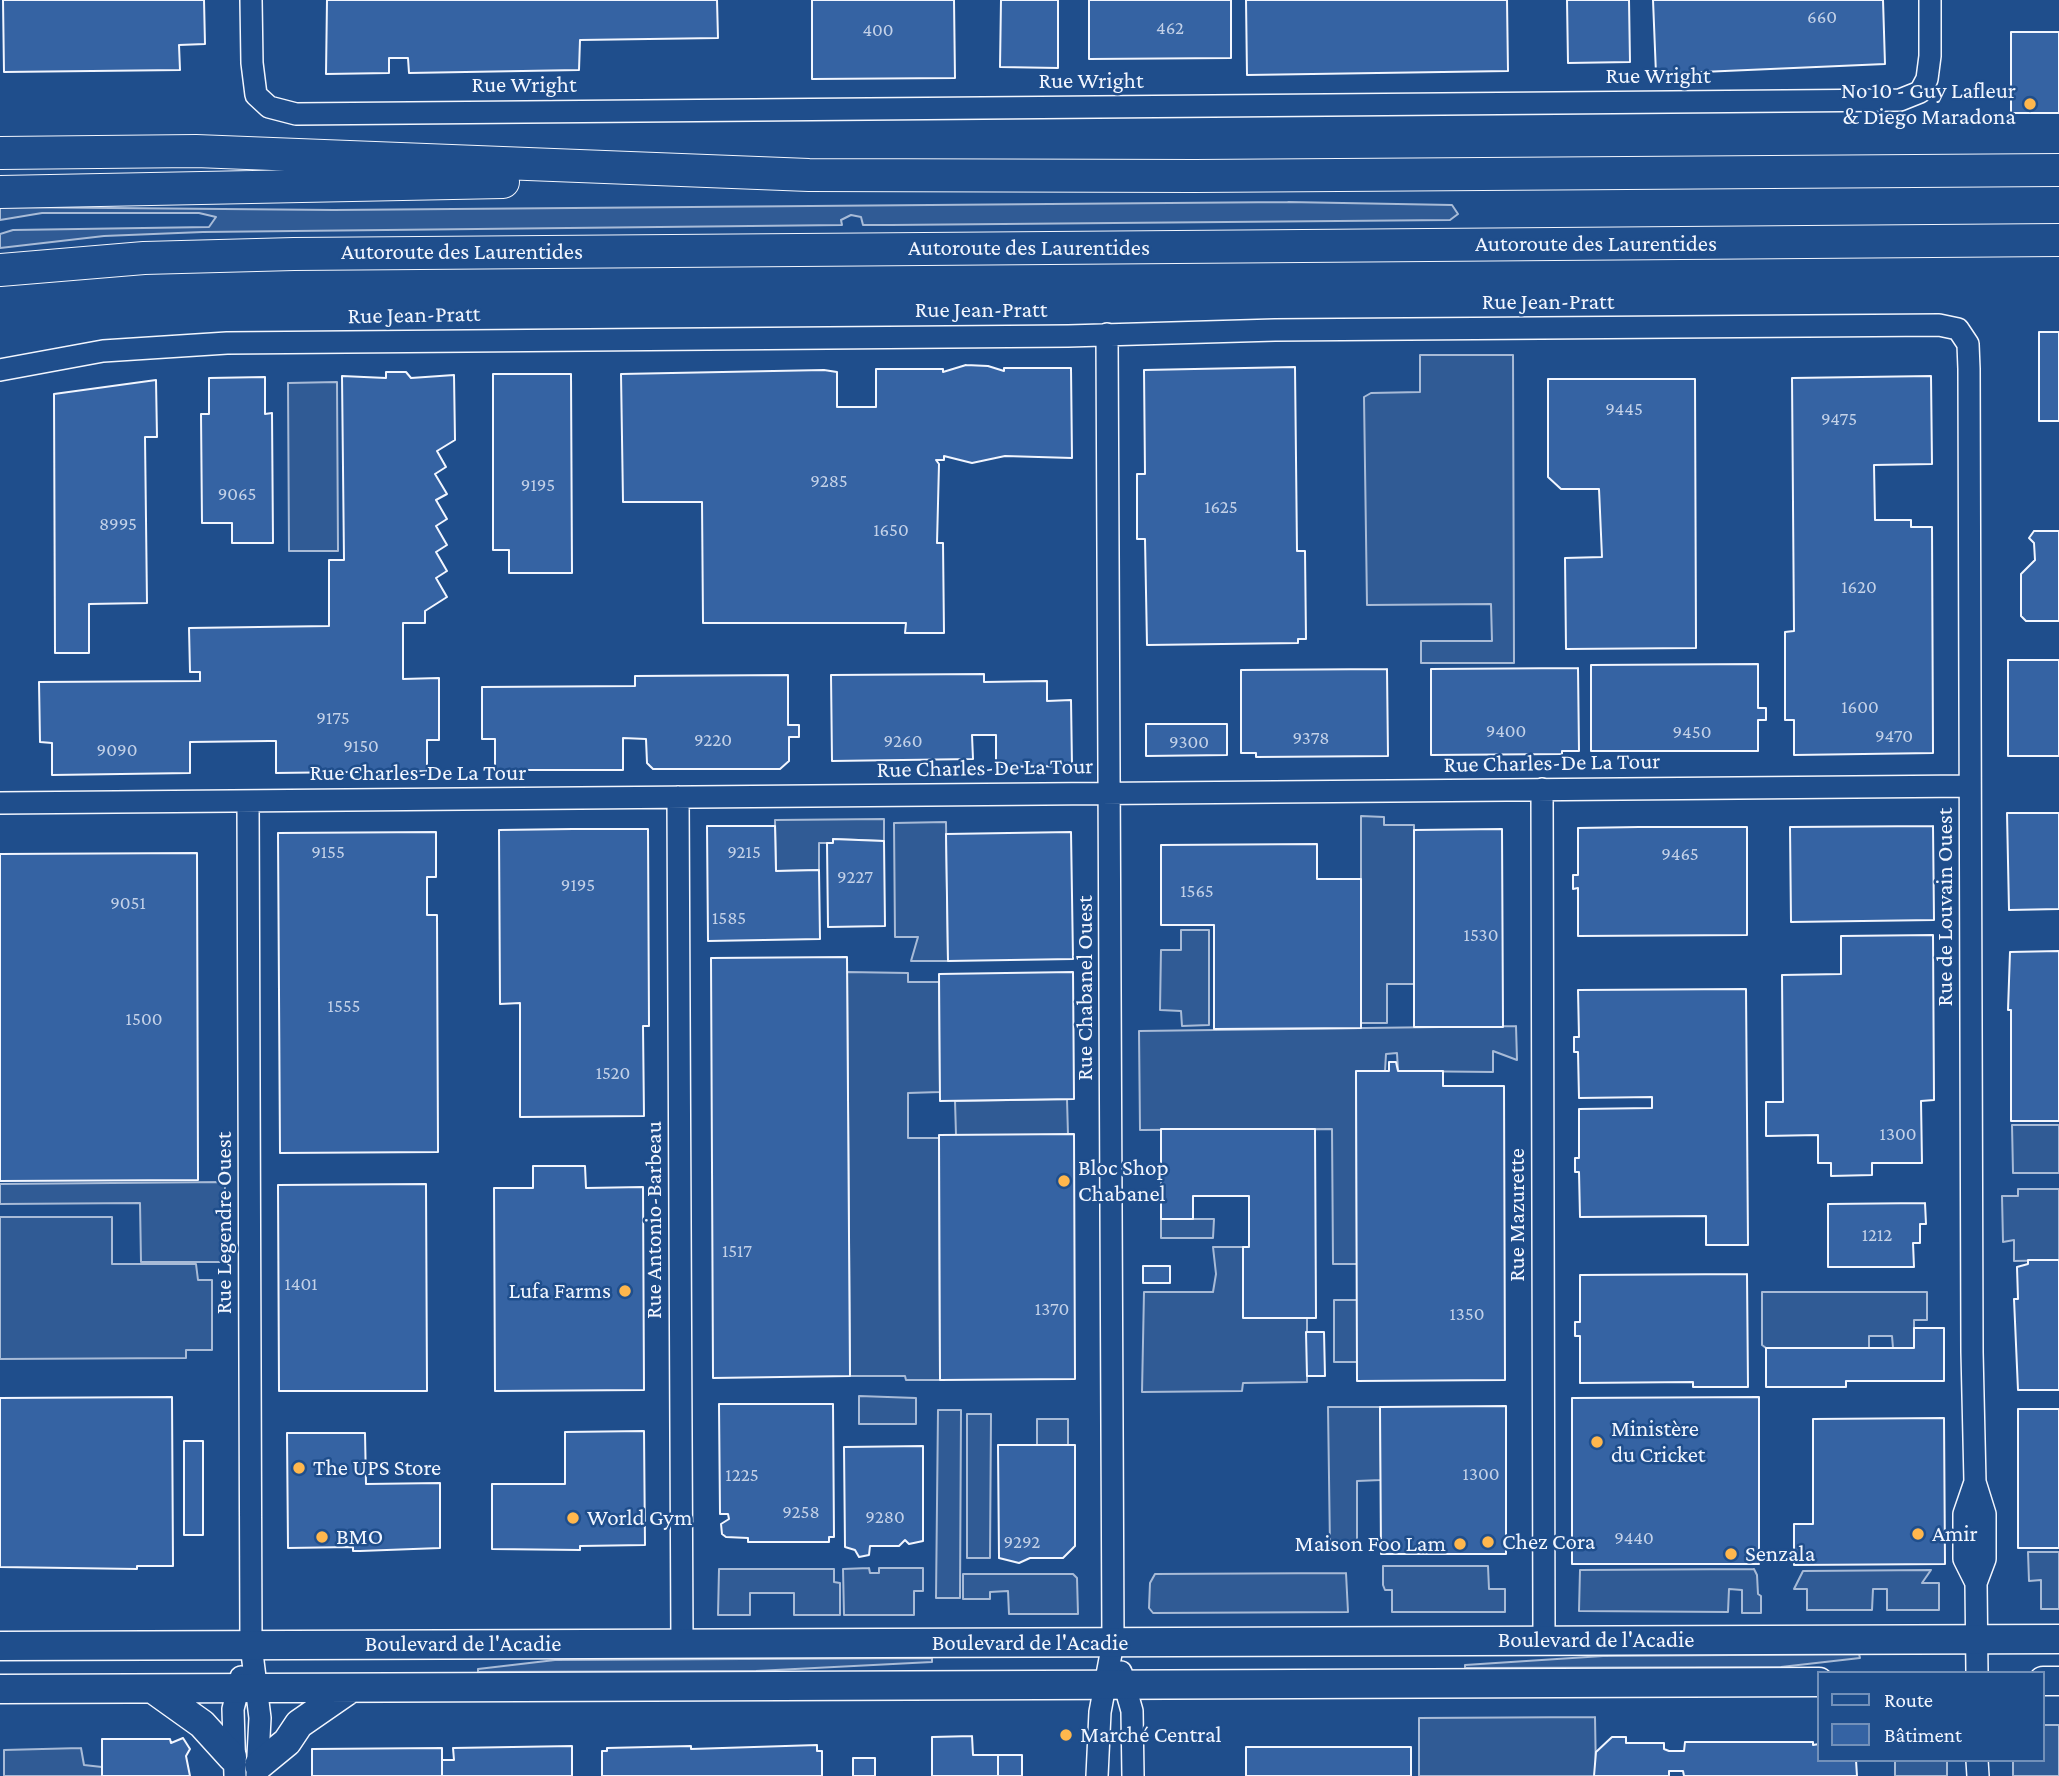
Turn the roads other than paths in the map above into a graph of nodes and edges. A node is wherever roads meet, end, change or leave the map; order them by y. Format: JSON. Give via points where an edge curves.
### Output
{"nodes":[{"id":1,"x":251,"y":0,"type":"edge"},
{"id":2,"x":1930,"y":0,"type":"edge"},
{"id":3,"x":0,"y":153,"type":"edge"},
{"id":4,"x":2059,"y":170,"type":"edge"},
{"id":5,"x":809,"y":175,"type":"junction"},
{"id":6,"x":0,"y":191,"type":"edge"},
{"id":7,"x":2059,"y":240,"type":"edge"},
{"id":8,"x":111,"y":260,"type":"junction"},
{"id":9,"x":0,"y":270,"type":"edge"},
{"id":10,"x":0,"y":291,"type":"edge"},
{"id":11,"x":1962,"y":332,"type":"joint"},
{"id":12,"x":1107,"y":334,"type":"junction"},
{"id":13,"x":0,"y":370,"type":"edge"},
{"id":14,"x":1970,"y":786,"type":"junction"},
{"id":15,"x":1542,"y":789,"type":"junction"},
{"id":16,"x":1110,"y":793,"type":"junction"},
{"id":17,"x":678,"y":797,"type":"junction"},
{"id":18,"x":248,"y":801,"type":"junction"},
{"id":19,"x":0,"y":803,"type":"edge"},
{"id":20,"x":1977,"y":1639,"type":"junction"},
{"id":21,"x":2059,"y":1639,"type":"edge"},
{"id":22,"x":1544,"y":1640,"type":"junction"},
{"id":23,"x":682,"y":1643,"type":"junction"},
{"id":24,"x":1113,"y":1643,"type":"junction"},
{"id":25,"x":251,"y":1645,"type":"junction"},
{"id":26,"x":0,"y":1646,"type":"edge"},
{"id":27,"x":1976,"y":1671,"type":"edge"},
{"id":28,"x":1818,"y":1682,"type":"edge"},
{"id":29,"x":1115,"y":1686,"type":"junction"},
{"id":30,"x":247,"y":1688,"type":"junction"},
{"id":31,"x":351,"y":1688,"type":"junction"},
{"id":32,"x":0,"y":1689,"type":"edge"},
{"id":33,"x":153,"y":1689,"type":"junction"},
{"id":34,"x":246,"y":1769,"type":"edge"},
{"id":35,"x":1097,"y":1776,"type":"edge"},
{"id":36,"x":1133,"y":1776,"type":"edge"}],
"edges":[{"from":1,"to":2,"type":"street","name":"Rue Wright","via":[[253,79],[259,100],[276,110],[309,114],[1900,100],[1923,88],[1929,69]]},
{"from":3,"to":5,"type":"highway","via":[[196,151]]},
{"from":4,"to":5,"type":"highway"},
{"from":5,"to":6,"type":"highway"},
{"from":7,"to":8,"type":"highway","name":"Autoroute des Laurentides","via":[[321,253]]},
{"from":8,"to":9,"type":"highway","name":"Autoroute des Laurentides"},
{"from":8,"to":10,"type":"highway"},
{"from":11,"to":12,"type":"street","name":"Rue Jean-Pratt","via":[[1940,325]]},
{"from":11,"to":14,"type":"street","name":"Rue de Louvain Ouest","via":[[1968,344],[1969,369]]},
{"from":12,"to":13,"type":"street","name":"Rue Jean-Pratt","via":[[199,344],[103,351]]},
{"from":12,"to":16,"type":"street","name":"Rue Chabanel Ouest"},
{"from":14,"to":15,"type":"street","name":"Rue Charles-De La Tour"},
{"from":14,"to":20,"type":"street","name":"Rue de Louvain Ouest","via":[[1975,1482],[1985,1514],[1985,1559],[1976,1583]]},
{"from":15,"to":16,"type":"street","name":"Rue Charles-De La Tour"},
{"from":15,"to":22,"type":"street","name":"Rue Mazurette"},
{"from":16,"to":17,"type":"street","name":"Rue Charles-De La Tour"},
{"from":16,"to":24,"type":"street","name":"Rue Chabanel Ouest"},
{"from":17,"to":18,"type":"street","name":"Rue Charles-De La Tour"},
{"from":17,"to":23,"type":"street","name":"Rue Antonio-Barbeau"},
{"from":18,"to":19,"type":"street","name":"Rue Charles-De La Tour"},
{"from":18,"to":25,"type":"street","name":"Rue Legendre Ouest"},
{"from":20,"to":21,"type":"main road","name":"Boulevard de l'Acadie"},
{"from":20,"to":22,"type":"main road","name":"Boulevard de l'Acadie"},
{"from":20,"to":27,"type":"street","name":"Rue de Louvain Ouest"},
{"from":22,"to":24,"type":"main road","name":"Boulevard de l'Acadie"},
{"from":23,"to":24,"type":"main road","name":"Boulevard de l'Acadie"},
{"from":23,"to":25,"type":"main road","name":"Boulevard de l'Acadie"},
{"from":24,"to":29,"type":"street","name":"Rue Chabanel Ouest"},
{"from":25,"to":26,"type":"main road","name":"Boulevard de l'Acadie"},
{"from":25,"to":30,"type":"street","name":"Rue Legendre Ouest"},
{"from":28,"to":29,"type":"main road","name":"Boulevard de l'Acadie"},
{"from":29,"to":31,"type":"main road","name":"Boulevard de l'Acadie"},
{"from":29,"to":35,"type":"street","name":"Rue Chabanel Ouest","via":[[1100,1712]]},
{"from":29,"to":36,"type":"street","name":"Rue Chabanel Ouest","via":[[1132,1711]]},
{"from":30,"to":31,"type":"main road","name":"Boulevard de l'Acadie"},
{"from":30,"to":33,"type":"main road","name":"Boulevard de l'Acadie"},
{"from":30,"to":34,"type":"street","name":"Rue Legendre Ouest"},
{"from":31,"to":34,"type":"main road","via":[[299,1724],[287,1742]]},
{"from":32,"to":33,"type":"main road","name":"Boulevard de l'Acadie"},
{"from":33,"to":34,"type":"main road","via":[[202,1724]]}]}
